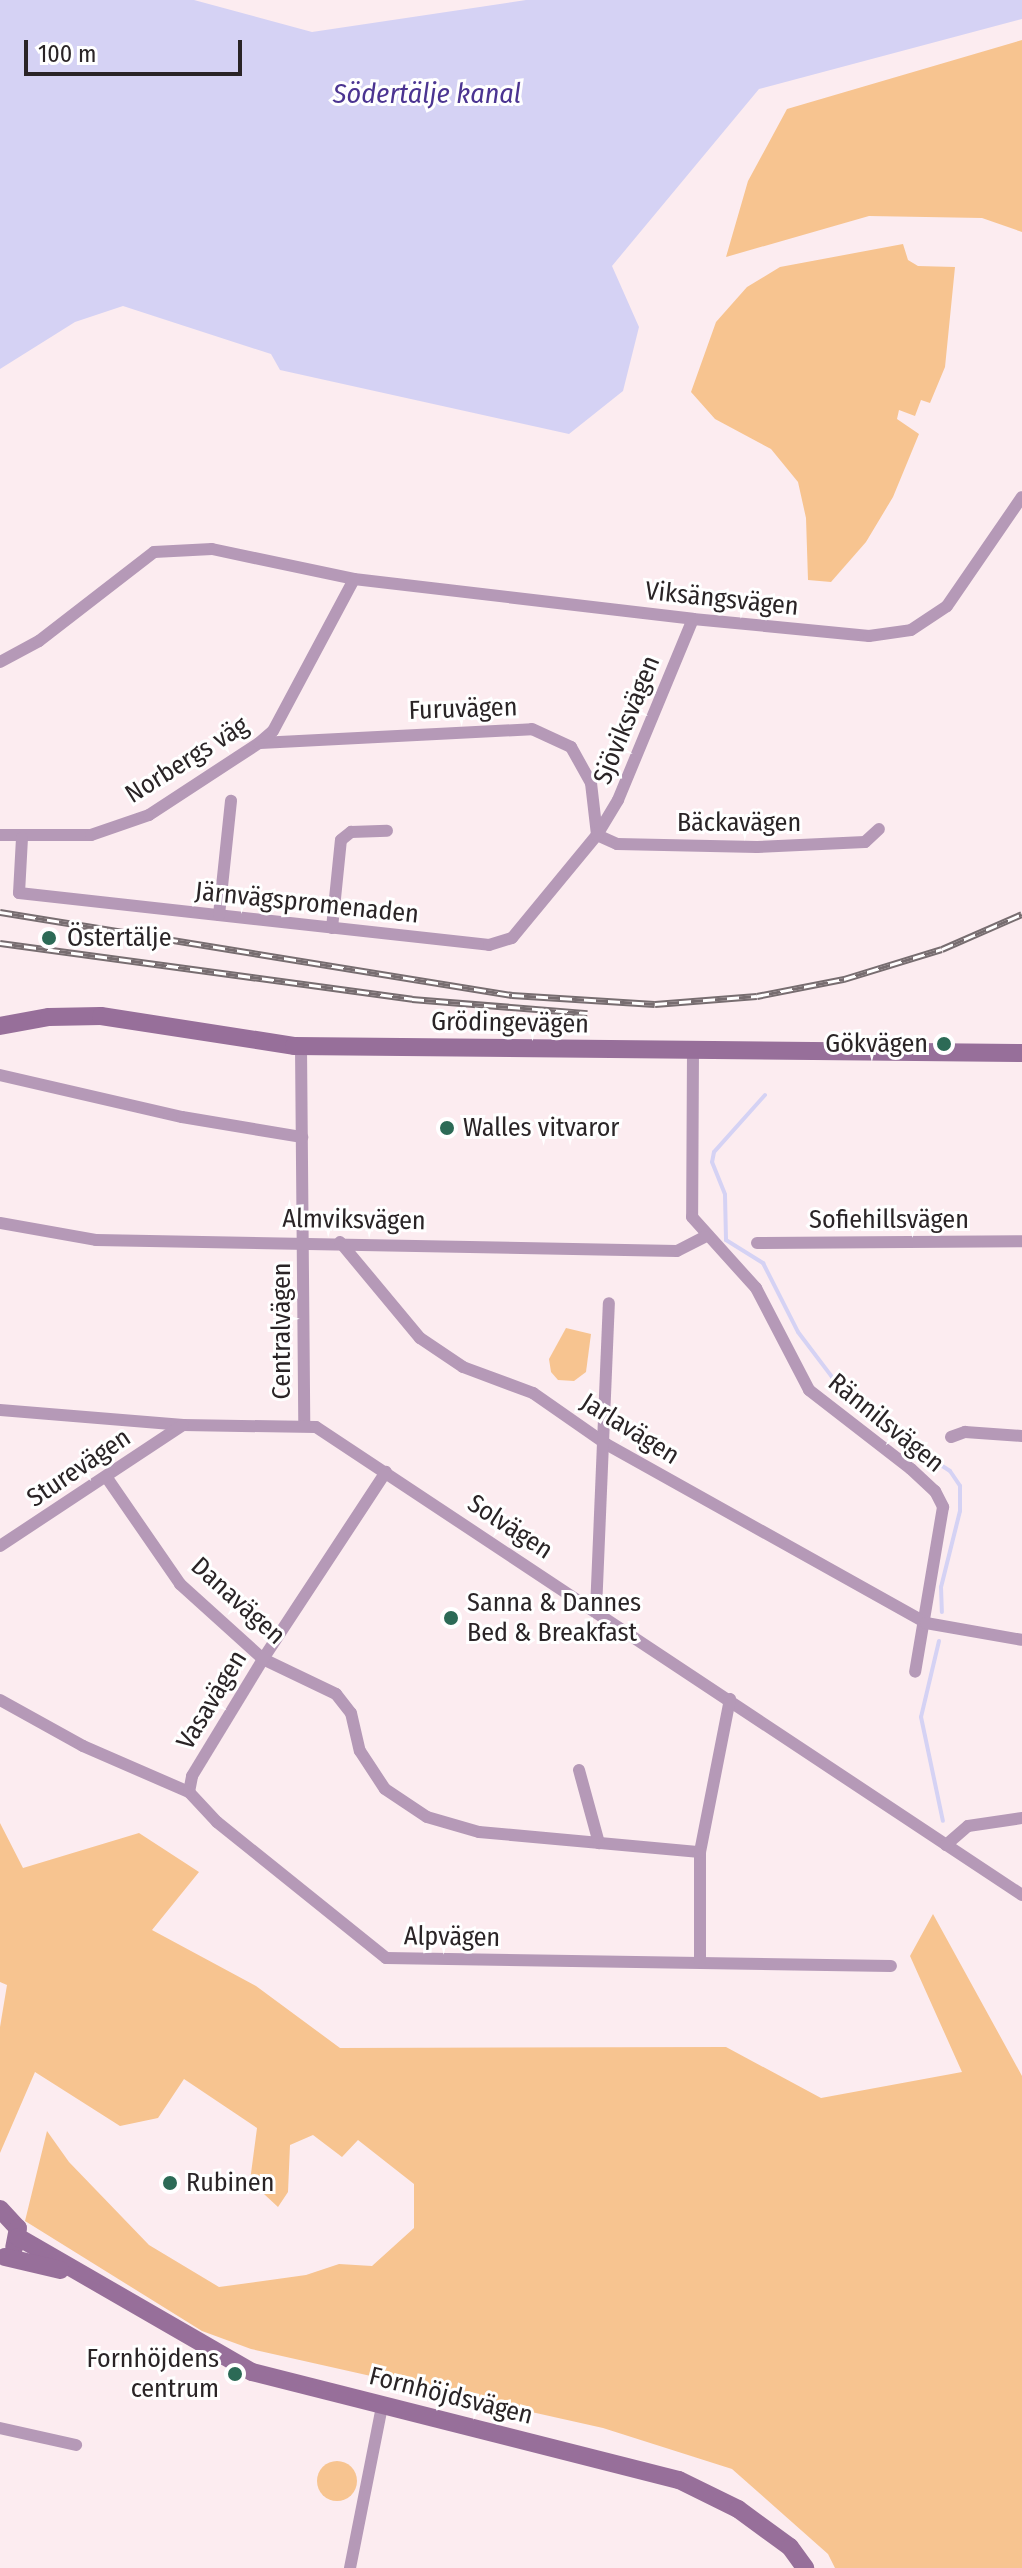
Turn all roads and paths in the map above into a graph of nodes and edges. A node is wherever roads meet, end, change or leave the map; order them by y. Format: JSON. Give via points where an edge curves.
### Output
{"nodes":[{"id":1,"x":1022,"y":497,"type":"edge"},
{"id":2,"x":354,"y":579,"type":"junction"},
{"id":3,"x":693,"y":619,"type":"junction"},
{"id":4,"x":0,"y":662,"type":"edge"},
{"id":5,"x":259,"y":743,"type":"junction"},
{"id":6,"x":231,"y":801,"type":"dead end"},
{"id":7,"x":879,"y":829,"type":"dead end"},
{"id":8,"x":387,"y":831,"type":"dead end"},
{"id":9,"x":0,"y":835,"type":"edge"},
{"id":10,"x":597,"y":835,"type":"junction"},
{"id":11,"x":22,"y":838,"type":"junction"},
{"id":12,"x":219,"y":915,"type":"junction"},
{"id":13,"x":332,"y":928,"type":"junction"},
{"id":14,"x":0,"y":1026,"type":"edge"},
{"id":15,"x":301,"y":1047,"type":"junction"},
{"id":16,"x":693,"y":1050,"type":"junction"},
{"id":17,"x":1022,"y":1053,"type":"edge"},
{"id":18,"x":0,"y":1075,"type":"edge"},
{"id":19,"x":302,"y":1137,"type":"junction"},
{"id":20,"x":0,"y":1223,"type":"edge"},
{"id":21,"x":705,"y":1237,"type":"junction"},
{"id":22,"x":303,"y":1241,"type":"junction"},
{"id":23,"x":1022,"y":1241,"type":"edge"},
{"id":24,"x":340,"y":1242,"type":"junction"},
{"id":25,"x":757,"y":1243,"type":"dead end"},
{"id":26,"x":609,"y":1303,"type":"dead end"},
{"id":27,"x":0,"y":1410,"type":"edge"},
{"id":28,"x":304,"y":1423,"type":"junction"},
{"id":29,"x":183,"y":1425,"type":"junction"},
{"id":30,"x":1022,"y":1436,"type":"edge"},
{"id":31,"x":951,"y":1437,"type":"dead end"},
{"id":32,"x":606,"y":1444,"type":"junction"},
{"id":33,"x":386,"y":1472,"type":"junction"},
{"id":34,"x":107,"y":1478,"type":"junction"},
{"id":35,"x":0,"y":1546,"type":"edge"},
{"id":36,"x":596,"y":1610,"type":"junction"},
{"id":37,"x":926,"y":1623,"type":"junction"},
{"id":38,"x":1022,"y":1640,"type":"edge"},
{"id":39,"x":263,"y":1659,"type":"junction"},
{"id":40,"x":915,"y":1672,"type":"dead end"},
{"id":41,"x":730,"y":1699,"type":"junction"},
{"id":42,"x":0,"y":1700,"type":"edge"},
{"id":43,"x":579,"y":1770,"type":"dead end"},
{"id":44,"x":189,"y":1792,"type":"junction"},
{"id":45,"x":1022,"y":1818,"type":"edge"},
{"id":46,"x":599,"y":1843,"type":"junction"},
{"id":47,"x":946,"y":1845,"type":"junction"},
{"id":48,"x":700,"y":1852,"type":"junction"},
{"id":49,"x":1022,"y":1895,"type":"edge"},
{"id":50,"x":700,"y":1962,"type":"junction"},
{"id":51,"x":891,"y":1966,"type":"dead end"},
{"id":52,"x":0,"y":2209,"type":"edge"},
{"id":53,"x":18,"y":2237,"type":"junction"},
{"id":54,"x":3,"y":2258,"type":"edge"},
{"id":55,"x":79,"y":2275,"type":"junction"},
{"id":56,"x":382,"y":2407,"type":"junction"},
{"id":57,"x":0,"y":2428,"type":"edge"},
{"id":58,"x":76,"y":2445,"type":"dead end"},
{"id":59,"x":350,"y":2568,"type":"edge"},
{"id":60,"x":805,"y":2568,"type":"edge"}],
"edges":[{"from":1,"to":3,"type":"street","name":"Viksängsvägen","via":[[947,606],[911,630],[869,636]]},
{"from":2,"to":3,"type":"street","name":"Viksängsvägen"},
{"from":2,"to":4,"type":"street","name":"Viksängsvägen","via":[[212,549],[154,552],[39,641]]},
{"from":2,"to":5,"type":"street","name":"Norbergs väg","via":[[273,731]]},
{"from":3,"to":10,"type":"street","name":"Sjöviksvägen","via":[[618,800]]},
{"from":5,"to":10,"type":"street","name":"Furuvägen","via":[[532,729],[571,747],[591,783]]},
{"from":5,"to":11,"type":"street","name":"Norbergs väg","via":[[149,815],[91,835]]},
{"from":6,"to":12,"type":"street"},
{"from":7,"to":10,"type":"street","name":"Bäckavägen","via":[[865,842],[757,847],[617,844]]},
{"from":8,"to":13,"type":"street","via":[[351,832],[341,840]]},
{"from":9,"to":11,"type":"street","name":"Norbergs väg"},
{"from":10,"to":13,"type":"street","name":"Järnvägspromenaden","via":[[512,938],[489,945]]},
{"from":11,"to":12,"type":"street","name":"Järnvägspromenaden","via":[[19,893]]},
{"from":12,"to":13,"type":"street","name":"Järnvägspromenaden"},
{"from":14,"to":15,"type":"street","name":"Grödingevägen","via":[[49,1017],[101,1016]]},
{"from":15,"to":16,"type":"street","name":"Grödingevägen"},
{"from":15,"to":19,"type":"street","name":"Centralvägen"},
{"from":16,"to":17,"type":"street","name":"Grödingevägen"},
{"from":16,"to":21,"type":"street","name":"Rännilsvägen","via":[[688,1197],[692,1217]]},
{"from":18,"to":19,"type":"street","via":[[182,1117]]},
{"from":19,"to":22,"type":"street","name":"Centralvägen"},
{"from":20,"to":22,"type":"street","name":"Almviksvägen","via":[[96,1240]]},
{"from":21,"to":24,"type":"street","name":"Almviksvägen","via":[[677,1251]]},
{"from":21,"to":37,"type":"street","name":"Rännilsvägen","via":[[756,1288],[809,1390],[935,1491],[943,1507]]},
{"from":22,"to":24,"type":"street","name":"Almviksvägen"},
{"from":22,"to":28,"type":"street","name":"Centralvägen"},
{"from":23,"to":25,"type":"street","name":"Sofiehillsvägen"},
{"from":24,"to":32,"type":"street","name":"Jarlavägen","via":[[420,1338],[463,1367],[533,1393]]},
{"from":26,"to":32,"type":"street"},
{"from":27,"to":29,"type":"street"},
{"from":28,"to":29,"type":"street"},
{"from":28,"to":33,"type":"street","name":"Solvägen"},
{"from":29,"to":34,"type":"street","name":"Sturevägen"},
{"from":30,"to":31,"type":"street","via":[[965,1432]]},
{"from":32,"to":36,"type":"street"},
{"from":32,"to":37,"type":"street","name":"Jarlavägen"},
{"from":33,"to":36,"type":"street","name":"Solvägen"},
{"from":33,"to":39,"type":"street","name":"Vasavägen"},
{"from":34,"to":35,"type":"street","name":"Sturevägen"},
{"from":34,"to":39,"type":"street","name":"Danavägen","via":[[180,1584]]},
{"from":36,"to":41,"type":"street","name":"Solvägen"},
{"from":37,"to":38,"type":"street","name":"Jarlavägen"},
{"from":37,"to":40,"type":"street","name":"Rännilsvägen"},
{"from":39,"to":44,"type":"street","name":"Vasavägen","via":[[192,1776]]},
{"from":39,"to":46,"type":"street","name":"Danavägen","via":[[336,1694],[351,1713],[360,1751],[385,1789],[427,1817],[479,1832]]},
{"from":41,"to":47,"type":"street","name":"Solvägen"},
{"from":41,"to":48,"type":"street"},
{"from":42,"to":44,"type":"street","name":"Alpvägen","via":[[83,1746]]},
{"from":43,"to":46,"type":"street"},
{"from":44,"to":50,"type":"street","name":"Alpvägen","via":[[217,1822],[386,1958]]},
{"from":45,"to":47,"type":"street","via":[[968,1826]]},
{"from":46,"to":48,"type":"street","name":"Danavägen"},
{"from":47,"to":49,"type":"street","name":"Solvägen"},
{"from":48,"to":50,"type":"street"},
{"from":50,"to":51,"type":"street","name":"Alpvägen"},
{"from":52,"to":53,"type":"street","name":"Fornhöjdsvägen","via":[[15,2221]]},
{"from":53,"to":54,"type":"street","name":"Fornhöjdsvägen"},
{"from":53,"to":55,"type":"street","name":"Fornhöjdsvägen"},
{"from":54,"to":55,"type":"street","name":"Fornhöjdsvägen"},
{"from":55,"to":56,"type":"street","name":"Fornhöjdsvägen","via":[[252,2372]]},
{"from":56,"to":59,"type":"street"},
{"from":56,"to":60,"type":"street","name":"Fornhöjdsvägen","via":[[679,2480],[738,2509],[790,2547]]},
{"from":57,"to":58,"type":"street"}]}
